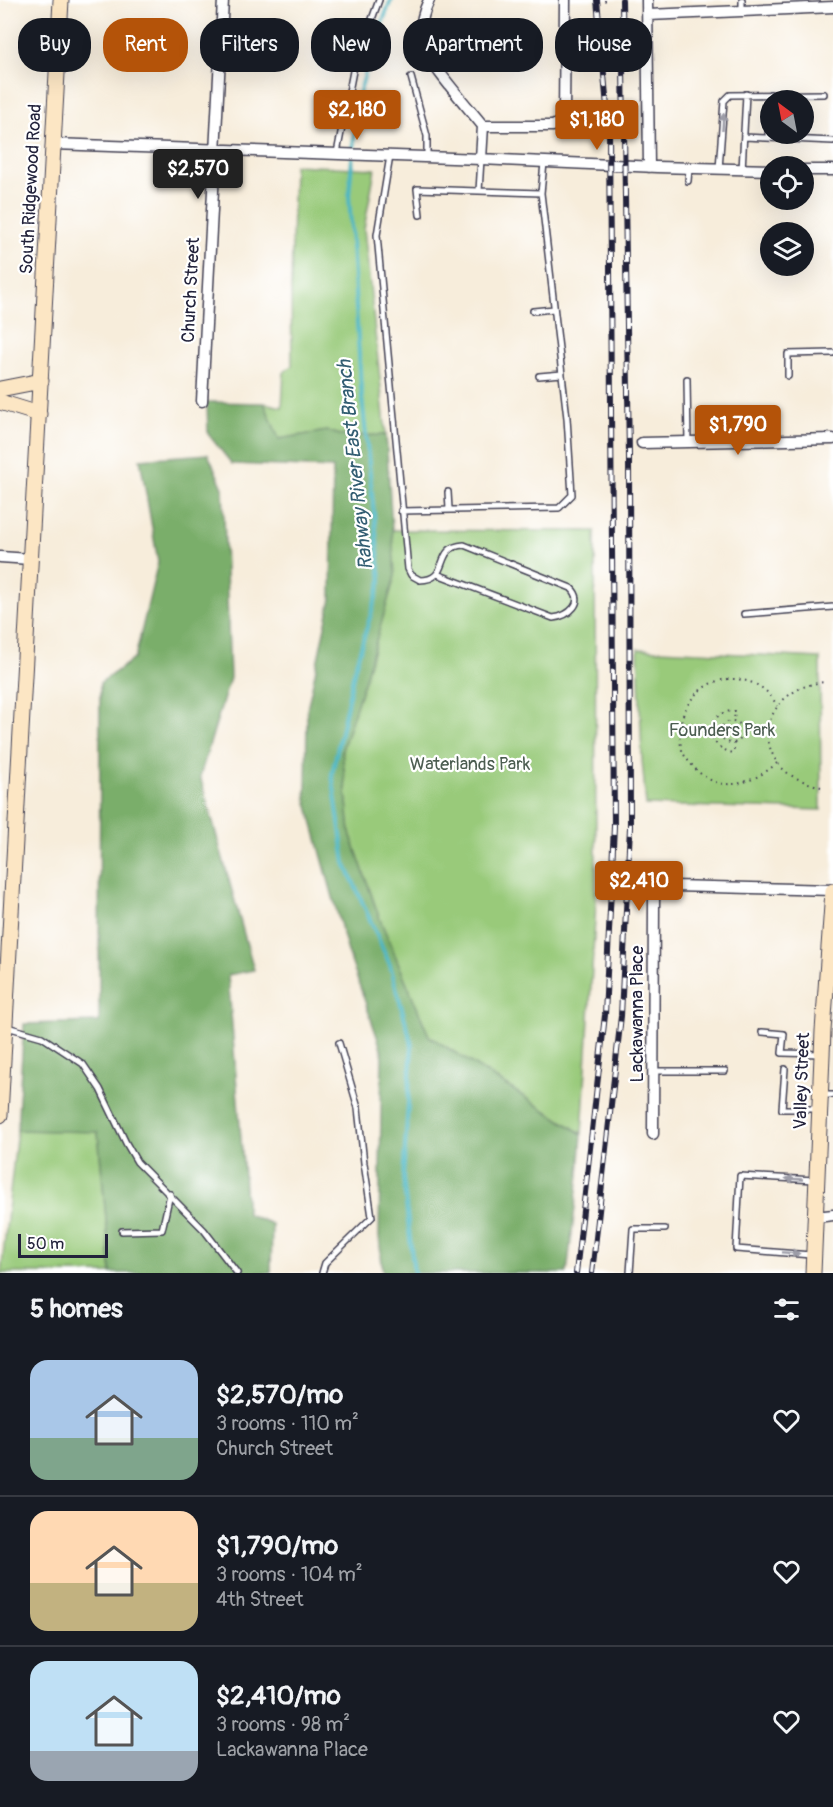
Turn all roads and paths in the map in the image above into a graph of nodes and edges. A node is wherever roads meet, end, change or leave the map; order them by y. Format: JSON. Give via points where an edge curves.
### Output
{"nodes":[{"id":1,"x":61,"y":0,"type":"edge"},
{"id":2,"x":222,"y":0,"type":"edge"},
{"id":3,"x":379,"y":0,"type":"edge"},
{"id":4,"x":429,"y":0,"type":"edge"},
{"id":5,"x":565,"y":0,"type":"edge"},
{"id":6,"x":605,"y":0,"type":"edge"},
{"id":7,"x":647,"y":0,"type":"edge"},
{"id":8,"x":774,"y":4,"type":"edge"},
{"id":9,"x":606,"y":5,"type":"dead end"},
{"id":10,"x":742,"y":5,"type":"edge"},
{"id":11,"x":833,"y":6,"type":"edge"},
{"id":12,"x":648,"y":15,"type":"junction"},
{"id":13,"x":411,"y":77,"type":"dead end"},
{"id":14,"x":746,"y":94,"type":"junction"},
{"id":15,"x":760,"y":94,"type":"edge"},
{"id":16,"x":814,"y":94,"type":"edge"},
{"id":17,"x":824,"y":94,"type":"dead end"},
{"id":18,"x":483,"y":126,"type":"junction"},
{"id":19,"x":744,"y":138,"type":"junction"},
{"id":20,"x":760,"y":138,"type":"edge"},
{"id":21,"x":814,"y":140,"type":"edge"},
{"id":22,"x":833,"y":141,"type":"edge"},
{"id":23,"x":53,"y":144,"type":"junction"},
{"id":24,"x":215,"y":150,"type":"junction"},
{"id":25,"x":338,"y":155,"type":"junction"},
{"id":26,"x":390,"y":156,"type":"junction"},
{"id":27,"x":427,"y":158,"type":"junction"},
{"id":28,"x":481,"y":159,"type":"junction"},
{"id":29,"x":544,"y":163,"type":"junction"},
{"id":30,"x":649,"y":167,"type":"junction"},
{"id":31,"x":688,"y":169,"type":"junction"},
{"id":32,"x":719,"y":169,"type":"junction"},
{"id":33,"x":742,"y":170,"type":"junction"},
{"id":34,"x":760,"y":170,"type":"edge"},
{"id":35,"x":814,"y":170,"type":"edge"},
{"id":36,"x":833,"y":171,"type":"edge"},
{"id":37,"x":688,"y":181,"type":"dead end"},
{"id":38,"x":479,"y":191,"type":"junction"},
{"id":39,"x":542,"y":193,"type":"junction"},
{"id":40,"x":420,"y":215,"type":"dead end"},
{"id":41,"x":554,"y":309,"type":"junction"},
{"id":42,"x":533,"y":311,"type":"dead end"},
{"id":43,"x":833,"y":353,"type":"edge"},
{"id":44,"x":562,"y":374,"type":"junction"},
{"id":45,"x":539,"y":376,"type":"dead end"},
{"id":46,"x":788,"y":376,"type":"dead end"},
{"id":47,"x":687,"y":378,"type":"dead end"},
{"id":48,"x":41,"y":381,"type":"junction"},
{"id":49,"x":0,"y":389,"type":"edge"},
{"id":50,"x":202,"y":401,"type":"dead end"},
{"id":51,"x":0,"y":402,"type":"edge"},
{"id":52,"x":39,"y":414,"type":"junction"},
{"id":53,"x":833,"y":439,"type":"edge"},
{"id":54,"x":642,"y":443,"type":"dead end"},
{"id":55,"x":688,"y":443,"type":"junction"},
{"id":56,"x":447,"y":492,"type":"dead end"},
{"id":57,"x":449,"y":509,"type":"junction"},
{"id":58,"x":401,"y":511,"type":"junction"},
{"id":59,"x":0,"y":557,"type":"edge"},
{"id":60,"x":30,"y":559,"type":"junction"},
{"id":61,"x":437,"y":574,"type":"junction"},
{"id":62,"x":833,"y":607,"type":"edge"},
{"id":63,"x":744,"y":614,"type":"dead end"},
{"id":64,"x":826,"y":682,"type":"dead end"},
{"id":65,"x":777,"y":706,"type":"junction"},
{"id":66,"x":734,"y":720,"type":"junction"},
{"id":67,"x":680,"y":725,"type":"junction"},
{"id":68,"x":712,"y":726,"type":"junction"},
{"id":69,"x":744,"y":732,"type":"junction"},
{"id":70,"x":768,"y":733,"type":"junction"},
{"id":71,"x":680,"y":735,"type":"junction"},
{"id":72,"x":711,"y":736,"type":"junction"},
{"id":73,"x":734,"y":743,"type":"junction"},
{"id":74,"x":777,"y":763,"type":"junction"},
{"id":75,"x":821,"y":788,"type":"dead end"},
{"id":76,"x":833,"y":891,"type":"edge"},
{"id":77,"x":831,"y":937,"type":"edge"},
{"id":78,"x":830,"y":964,"type":"edge"},
{"id":79,"x":3,"y":993,"type":"edge"},
{"id":80,"x":5,"y":1027,"type":"junction"},
{"id":81,"x":828,"y":1031,"type":"edge"},
{"id":82,"x":762,"y":1032,"type":"dead end"},
{"id":83,"x":339,"y":1043,"type":"dead end"},
{"id":84,"x":822,"y":1054,"type":"junction"},
{"id":85,"x":785,"y":1069,"type":"dead end"},
{"id":86,"x":654,"y":1071,"type":"junction"},
{"id":87,"x":725,"y":1071,"type":"dead end"},
{"id":88,"x":825,"y":1100,"type":"edge"},
{"id":89,"x":0,"y":1116,"type":"edge"},
{"id":90,"x":653,"y":1134,"type":"dead end"},
{"id":91,"x":817,"y":1180,"type":"junction"},
{"id":92,"x":170,"y":1194,"type":"junction"},
{"id":93,"x":833,"y":1215,"type":"edge"},
{"id":94,"x":816,"y":1217,"type":"junction"},
{"id":95,"x":664,"y":1229,"type":"dead end"},
{"id":96,"x":122,"y":1232,"type":"dead end"},
{"id":97,"x":814,"y":1255,"type":"junction"},
{"id":98,"x":237,"y":1273,"type":"edge"},
{"id":99,"x":322,"y":1273,"type":"edge"},
{"id":100,"x":630,"y":1273,"type":"edge"},
{"id":101,"x":813,"y":1273,"type":"edge"}],
"edges":[{"from":1,"to":23,"type":"street","name":"South Ridgewood Road"},
{"from":2,"to":24,"type":"street","name":"Church Street"},
{"from":3,"to":25,"type":"lane","via":[[352,71]]},
{"from":4,"to":18,"type":"street","via":[[423,15],[422,43]]},
{"from":5,"to":18,"type":"street","via":[[562,121],[553,126]]},
{"from":6,"to":9,"type":"path"},
{"from":7,"to":12,"type":"street"},
{"from":8,"to":10,"type":"street"},
{"from":8,"to":11,"type":"street"},
{"from":10,"to":12,"type":"street"},
{"from":12,"to":30,"type":"street"},
{"from":13,"to":27,"type":"lane","via":[[428,136]]},
{"from":14,"to":15,"type":"lane"},
{"from":14,"to":19,"type":"lane"},
{"from":32,"to":14,"type":"lane","one_way":true,"via":[[724,101],[730,94]]},
{"from":16,"to":17,"type":"lane"},
{"from":18,"to":28,"type":"street"},
{"from":19,"to":20,"type":"lane"},
{"from":19,"to":33,"type":"lane"},
{"from":21,"to":22,"type":"lane"},
{"from":23,"to":24,"type":"street"},
{"from":23,"to":48,"type":"street","name":"South Ridgewood Road"},
{"from":24,"to":25,"type":"street"},
{"from":24,"to":50,"type":"street","name":"Church Street"},
{"from":25,"to":26,"type":"street"},
{"from":26,"to":27,"type":"street"},
{"from":26,"to":58,"type":"lane","via":[[377,235]]},
{"from":27,"to":28,"type":"street"},
{"from":28,"to":29,"type":"street"},
{"from":28,"to":38,"type":"lane"},
{"from":29,"to":30,"type":"street"},
{"from":29,"to":39,"type":"lane"},
{"from":30,"to":31,"type":"street"},
{"from":31,"to":32,"type":"street"},
{"from":31,"to":37,"type":"lane"},
{"from":32,"to":33,"type":"street"},
{"from":33,"to":34,"type":"street"},
{"from":35,"to":36,"type":"street"},
{"from":38,"to":39,"type":"lane"},
{"from":38,"to":40,"type":"lane","via":[[417,189]]},
{"from":39,"to":41,"type":"lane"},
{"from":41,"to":42,"type":"lane"},
{"from":41,"to":44,"type":"lane"},
{"from":43,"to":46,"type":"lane","via":[[788,354]]},
{"from":44,"to":45,"type":"lane"},
{"from":44,"to":57,"type":"lane","via":[[572,495],[559,508]]},
{"from":47,"to":55,"type":"lane"},
{"from":48,"to":49,"type":"street"},
{"from":48,"to":52,"type":"street","name":"South Ridgewood Road"},
{"from":51,"to":52,"type":"street"},
{"from":52,"to":60,"type":"street","name":"South Ridgewood Road"},
{"from":53,"to":55,"type":"street"},
{"from":54,"to":55,"type":"street"},
{"from":56,"to":57,"type":"lane"},
{"from":57,"to":58,"type":"lane"},
{"from":58,"to":61,"type":"lane","via":[[411,575],[420,580]]},
{"from":59,"to":60,"type":"street"},
{"from":60,"to":79,"type":"street","name":"South Ridgewood Road"},
{"from":61,"to":61,"type":"lane","via":[[446,553],[464,545],[572,588],[578,599],[570,612],[554,618]]},
{"from":62,"to":63,"type":"lane"},
{"from":64,"to":65,"type":"path","via":[[805,685]]},
{"from":65,"to":67,"type":"path","via":[[765,689],[741,679],[729,679],[696,693]]},
{"from":65,"to":70,"type":"path"},
{"from":66,"to":68,"type":"path","via":[[735,711],[730,711],[716,718]]},
{"from":66,"to":69,"type":"path"},
{"from":66,"to":73,"type":"path","via":[[726,722],[721,731],[723,739]]},
{"from":67,"to":68,"type":"path"},
{"from":67,"to":71,"type":"path"},
{"from":68,"to":72,"type":"path"},
{"from":69,"to":70,"type":"path"},
{"from":69,"to":73,"type":"path"},
{"from":70,"to":74,"type":"path"},
{"from":71,"to":72,"type":"path"},
{"from":71,"to":74,"type":"path","via":[[681,747],[691,764],[704,778],[716,782],[749,781]]},
{"from":72,"to":73,"type":"path","via":[[725,751],[734,753]]},
{"from":74,"to":75,"type":"path","via":[[800,781]]},
{"from":76,"to":77,"type":"street","name":"Valley Street"},
{"from":76,"to":86,"type":"street","name":"Lackawanna Place","via":[[673,886],[656,891]]},
{"from":77,"to":78,"type":"street","name":"Valley Street"},
{"from":78,"to":81,"type":"street","name":"Valley Street"},
{"from":79,"to":80,"type":"street","name":"South Ridgewood Road"},
{"from":80,"to":89,"type":"street","name":"South Ridgewood Road"},
{"from":80,"to":92,"type":"lane","via":[[42,1037],[83,1064],[138,1162]]},
{"from":81,"to":84,"type":"street","name":"Valley Street"},
{"from":82,"to":84,"type":"lane","via":[[784,1034],[782,1053]]},
{"from":83,"to":99,"type":"lane","via":[[358,1108],[372,1217],[325,1263]]},
{"from":84,"to":88,"type":"street","name":"Valley Street"},
{"from":85,"to":88,"type":"lane","via":[[782,1109]]},
{"from":86,"to":87,"type":"lane"},
{"from":86,"to":90,"type":"street","name":"Lackawanna Place"},
{"from":88,"to":91,"type":"street","name":"Valley Street"},
{"from":91,"to":94,"type":"street","name":"Valley Street"},
{"from":91,"to":97,"type":"lane","one_way":true,"via":[[740,1176],[736,1250]]},
{"from":92,"to":96,"type":"lane","via":[[162,1230]]},
{"from":92,"to":98,"type":"lane"},
{"from":93,"to":94,"type":"street"},
{"from":94,"to":97,"type":"street","name":"Valley Street"},
{"from":95,"to":100,"type":"lane","via":[[633,1229]]},
{"from":97,"to":101,"type":"street","name":"Valley Street"}]}
